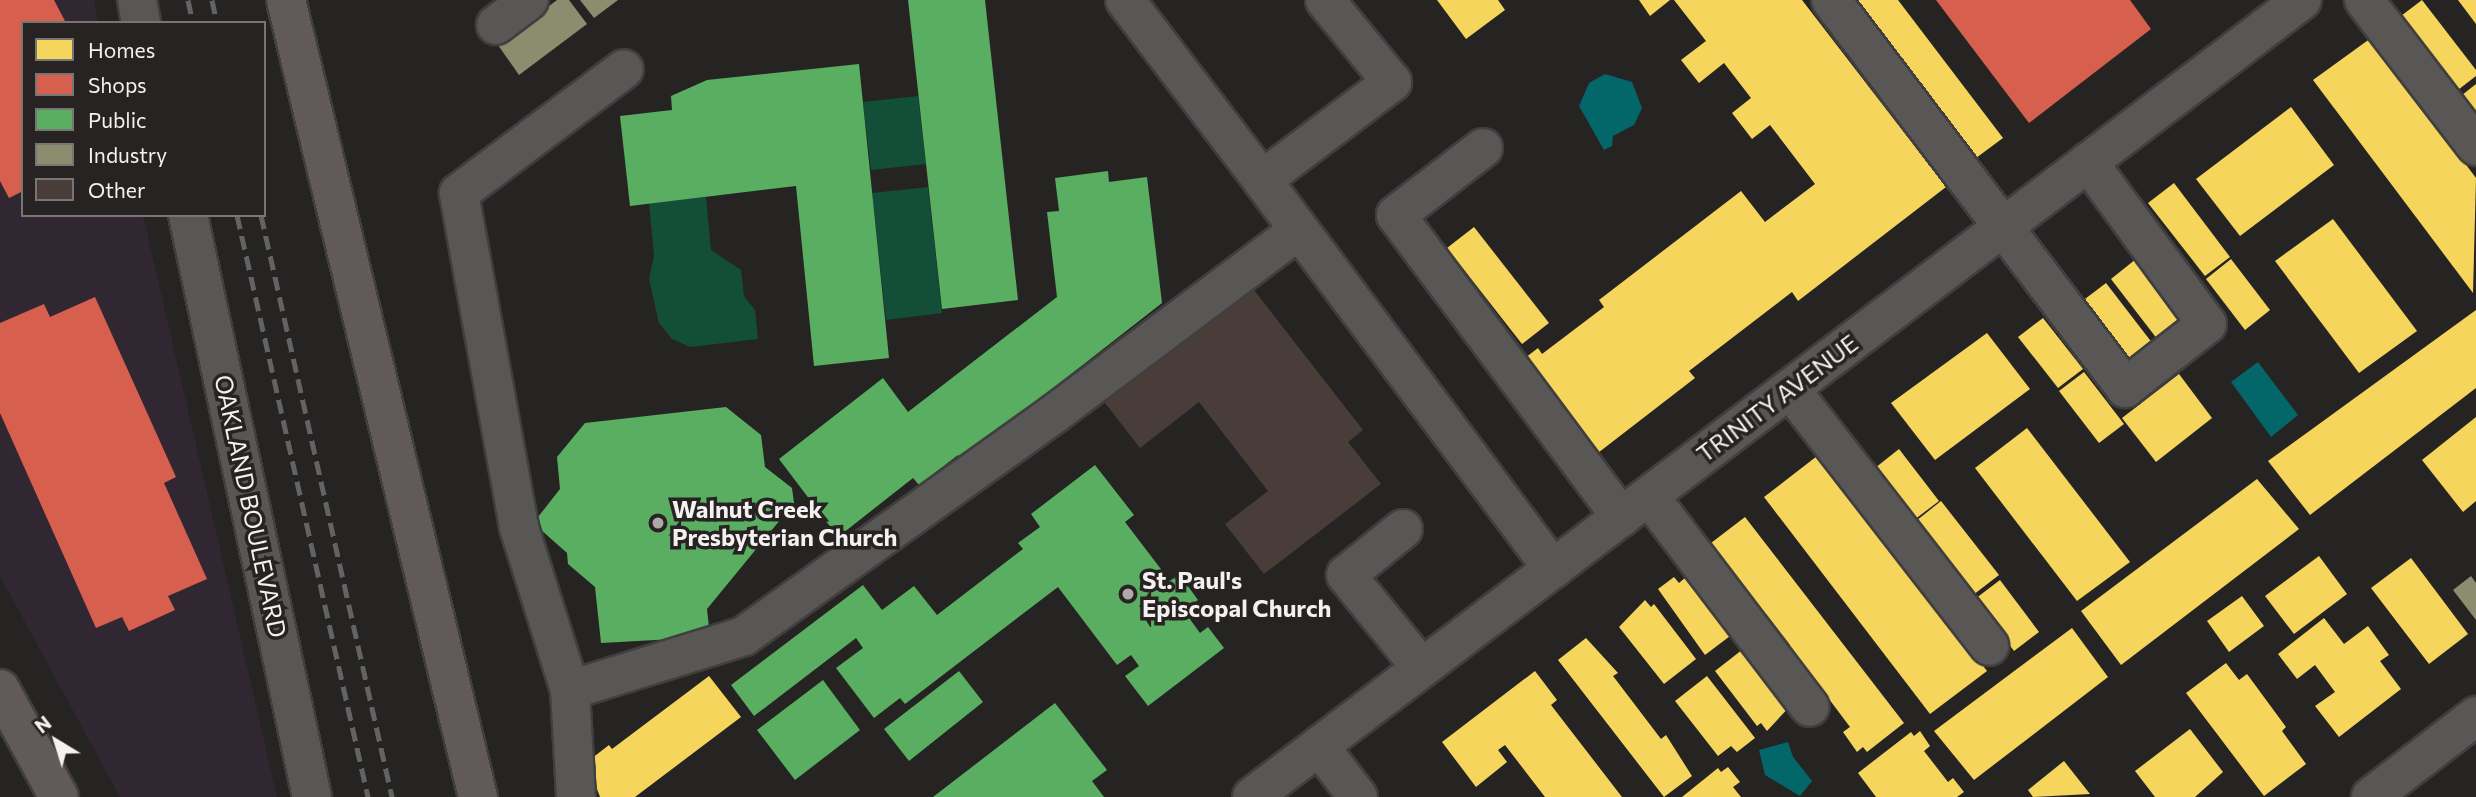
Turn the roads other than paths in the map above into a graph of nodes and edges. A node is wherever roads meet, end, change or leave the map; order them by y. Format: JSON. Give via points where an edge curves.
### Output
{"nodes":[{"id":1,"x":137,"y":0,"type":"edge"},
{"id":2,"x":286,"y":0,"type":"edge"},
{"id":3,"x":529,"y":0,"type":"edge"},
{"id":4,"x":1125,"y":0,"type":"edge"},
{"id":5,"x":1325,"y":0,"type":"edge"},
{"id":6,"x":1831,"y":0,"type":"edge"},
{"id":7,"x":2302,"y":0,"type":"edge"},
{"id":8,"x":2364,"y":0,"type":"edge"},
{"id":9,"x":141,"y":21,"type":"edge"},
{"id":10,"x":496,"y":25,"type":"dead end"},
{"id":11,"x":624,"y":69,"type":"dead end"},
{"id":12,"x":2476,"y":146,"type":"edge"},
{"id":13,"x":1483,"y":148,"type":"dead end"},
{"id":14,"x":2088,"y":162,"type":"junction"},
{"id":15,"x":1262,"y":180,"type":"junction"},
{"id":16,"x":188,"y":217,"type":"edge"},
{"id":17,"x":2004,"y":226,"type":"junction"},
{"id":18,"x":1299,"y":230,"type":"junction"},
{"id":19,"x":1790,"y":389,"type":"junction"},
{"id":20,"x":1635,"y":506,"type":"junction"},
{"id":21,"x":1403,"y":529,"type":"dead end"},
{"id":22,"x":1553,"y":569,"type":"junction"},
{"id":23,"x":1989,"y":646,"type":"dead end"},
{"id":24,"x":1421,"y":667,"type":"junction"},
{"id":25,"x":0,"y":689,"type":"edge"},
{"id":26,"x":570,"y":690,"type":"junction"},
{"id":27,"x":1810,"y":707,"type":"dead end"},
{"id":28,"x":2476,"y":716,"type":"edge"},
{"id":29,"x":1319,"y":746,"type":"junction"},
{"id":30,"x":1276,"y":790,"type":"edge"},
{"id":31,"x":60,"y":797,"type":"edge"},
{"id":32,"x":312,"y":797,"type":"edge"},
{"id":33,"x":478,"y":797,"type":"edge"},
{"id":34,"x":576,"y":797,"type":"edge"},
{"id":35,"x":1358,"y":797,"type":"edge"},
{"id":36,"x":2371,"y":797,"type":"edge"}],
"edges":[{"from":1,"to":9,"type":"street"},
{"from":2,"to":33,"type":"highway"},
{"from":3,"to":10,"type":"street"},
{"from":4,"to":15,"type":"street"},
{"from":5,"to":15,"type":"street","via":[[1392,82]]},
{"from":6,"to":17,"type":"street"},
{"from":7,"to":14,"type":"street","name":"TRINITY AVENUE"},
{"from":8,"to":12,"type":"street"},
{"from":11,"to":26,"type":"street","via":[[459,192],[519,527]]},
{"from":13,"to":20,"type":"street","via":[[1396,215]]},
{"from":14,"to":17,"type":"street","name":"TRINITY AVENUE"},
{"from":14,"to":17,"type":"street","via":[[2207,324],[2125,388]]},
{"from":15,"to":18,"type":"street"},
{"from":16,"to":32,"type":"street","name":"OAKLAND BOULEVARD"},
{"from":17,"to":19,"type":"street","name":"TRINITY AVENUE"},
{"from":18,"to":22,"type":"street"},
{"from":18,"to":26,"type":"street","via":[[1054,414],[744,636]]},
{"from":19,"to":20,"type":"street","name":"TRINITY AVENUE"},
{"from":19,"to":23,"type":"street"},
{"from":20,"to":22,"type":"street","name":"TRINITY AVENUE"},
{"from":20,"to":27,"type":"street"},
{"from":21,"to":24,"type":"street","via":[[1346,575]]},
{"from":22,"to":24,"type":"street","name":"TRINITY AVENUE"},
{"from":24,"to":29,"type":"street","name":"TRINITY AVENUE"},
{"from":25,"to":31,"type":"highway"},
{"from":26,"to":34,"type":"street"},
{"from":28,"to":36,"type":"street"},
{"from":29,"to":30,"type":"street","name":"TRINITY AVENUE"},
{"from":29,"to":35,"type":"street"}]}
